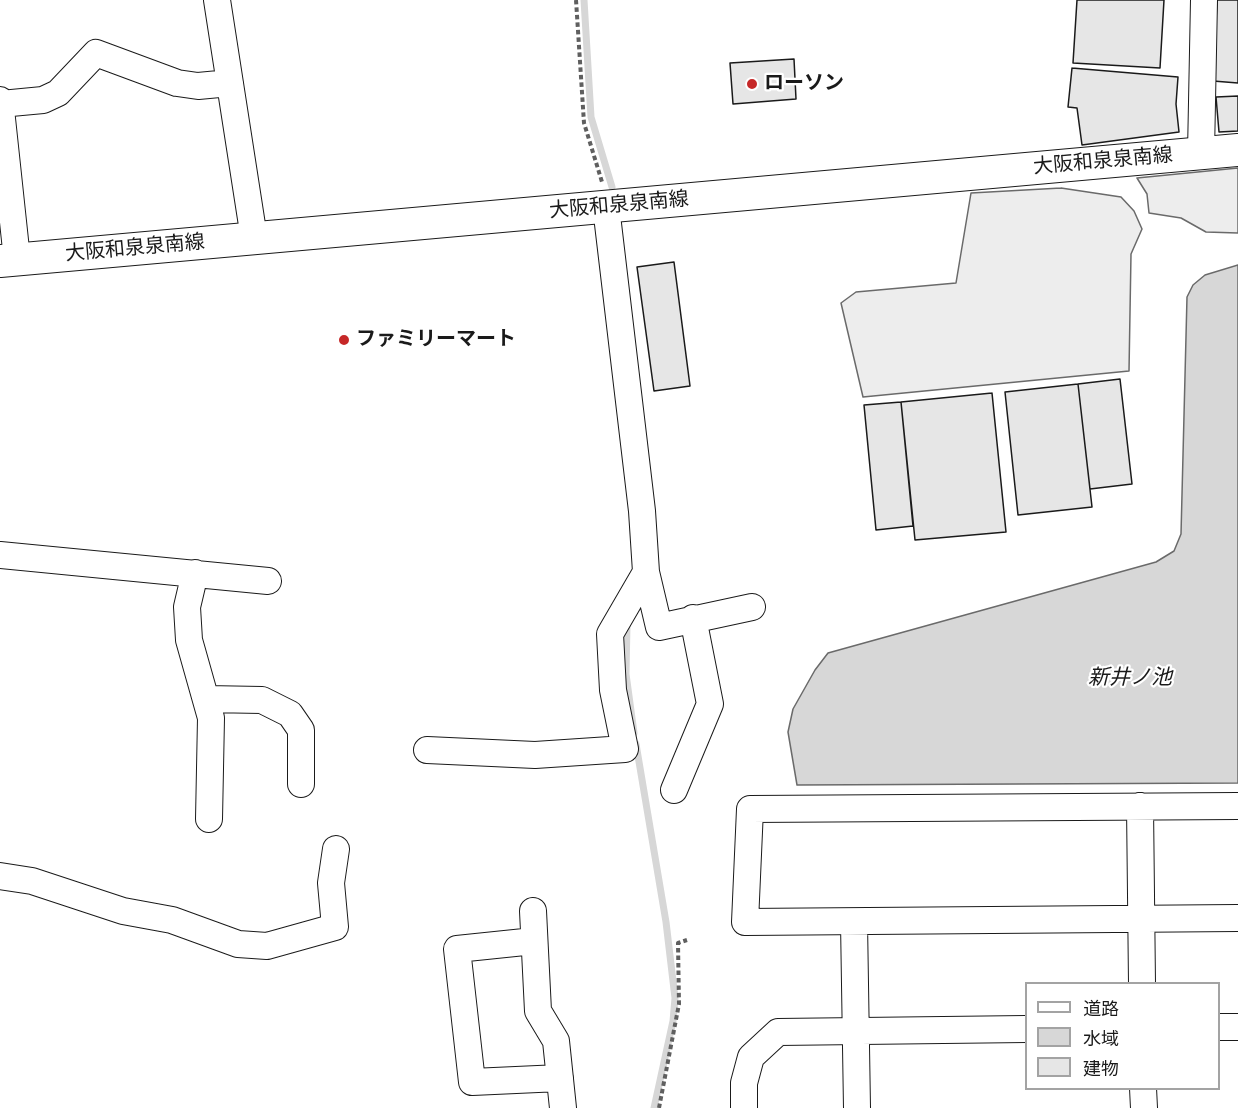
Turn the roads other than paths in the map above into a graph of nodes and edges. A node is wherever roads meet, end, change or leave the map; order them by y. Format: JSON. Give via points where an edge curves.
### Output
{"nodes":[{"id":1,"x":217,"y":0,"type":"edge"},
{"id":2,"x":1204,"y":0,"type":"edge"},
{"id":3,"x":230,"y":83,"type":"junction"},
{"id":4,"x":0,"y":99,"type":"edge"},
{"id":5,"x":0,"y":104,"type":"edge"},
{"id":6,"x":1238,"y":150,"type":"edge"},
{"id":7,"x":1201,"y":153,"type":"junction"},
{"id":8,"x":606,"y":207,"type":"junction"},
{"id":9,"x":254,"y":238,"type":"junction"},
{"id":10,"x":8,"y":260,"type":"edge"},
{"id":11,"x":0,"y":555,"type":"edge"},
{"id":12,"x":646,"y":572,"type":"junction"},
{"id":13,"x":195,"y":573,"type":"junction"},
{"id":14,"x":268,"y":581,"type":"dead end"},
{"id":15,"x":752,"y":607,"type":"dead end"},
{"id":16,"x":693,"y":618,"type":"junction"},
{"id":17,"x":206,"y":699,"type":"junction"},
{"id":18,"x":427,"y":750,"type":"dead end"},
{"id":19,"x":301,"y":784,"type":"dead end"},
{"id":20,"x":674,"y":790,"type":"dead end"},
{"id":21,"x":1140,"y":806,"type":"junction"},
{"id":22,"x":1238,"y":806,"type":"edge"},
{"id":23,"x":209,"y":819,"type":"dead end"},
{"id":24,"x":336,"y":849,"type":"dead end"},
{"id":25,"x":0,"y":876,"type":"edge"},
{"id":26,"x":533,"y":911,"type":"dead end"},
{"id":27,"x":1141,"y":918,"type":"junction"},
{"id":28,"x":1238,"y":918,"type":"edge"},
{"id":29,"x":854,"y":922,"type":"junction"},
{"id":30,"x":534,"y":941,"type":"junction"},
{"id":31,"x":1142,"y":982,"type":"edge"},
{"id":32,"x":1220,"y":1027,"type":"edge"},
{"id":33,"x":1238,"y":1027,"type":"edge"},
{"id":34,"x":1025,"y":1029,"type":"edge"},
{"id":35,"x":856,"y":1031,"type":"junction"},
{"id":36,"x":560,"y":1078,"type":"junction"},
{"id":37,"x":1143,"y":1090,"type":"edge"},
{"id":38,"x":563,"y":1108,"type":"edge"},
{"id":39,"x":744,"y":1108,"type":"edge"},
{"id":40,"x":857,"y":1108,"type":"edge"},
{"id":41,"x":1144,"y":1108,"type":"edge"}],
"edges":[{"from":1,"to":3,"type":"street"},
{"from":2,"to":7,"type":"street"},
{"from":3,"to":5,"type":"street","via":[[177,83],[96,53],[58,93],[43,100]]},
{"from":3,"to":9,"type":"street"},
{"from":4,"to":5,"type":"street"},
{"from":5,"to":10,"type":"street"},
{"from":6,"to":7,"type":"main road","name":"大阪和泉泉南線"},
{"from":7,"to":8,"type":"main road","name":"大阪和泉泉南線"},
{"from":8,"to":9,"type":"main road","name":"大阪和泉泉南線"},
{"from":8,"to":12,"type":"street"},
{"from":9,"to":10,"type":"main road","name":"大阪和泉泉南線"},
{"from":11,"to":13,"type":"street"},
{"from":12,"to":16,"type":"street","via":[[659,627]]},
{"from":12,"to":18,"type":"street","via":[[610,634],[613,690],[626,749],[535,755]]},
{"from":13,"to":14,"type":"street"},
{"from":13,"to":17,"type":"street","via":[[187,606],[189,640]]},
{"from":15,"to":16,"type":"street"},
{"from":16,"to":20,"type":"street","via":[[710,704]]},
{"from":17,"to":19,"type":"street","via":[[262,700],[290,714],[301,730]]},
{"from":17,"to":23,"type":"street","via":[[212,718]]},
{"from":21,"to":22,"type":"street"},
{"from":21,"to":27,"type":"street"},
{"from":21,"to":29,"type":"street","via":[[750,809],[745,922]]},
{"from":24,"to":25,"type":"street","via":[[332,883],[335,927],[267,946],[238,944],[172,920],[123,911],[32,881]]},
{"from":26,"to":30,"type":"street"},
{"from":27,"to":28,"type":"street"},
{"from":27,"to":29,"type":"street"},
{"from":27,"to":31,"type":"street"},
{"from":29,"to":35,"type":"street"},
{"from":30,"to":36,"type":"street","via":[[538,1011],[556,1041]]},
{"from":30,"to":36,"type":"street","via":[[457,949],[472,1082]]},
{"from":32,"to":33,"type":"street"},
{"from":34,"to":35,"type":"street"},
{"from":35,"to":39,"type":"street","via":[[778,1032],[751,1057],[744,1083]]},
{"from":35,"to":40,"type":"street"},
{"from":36,"to":38,"type":"street"},
{"from":37,"to":41,"type":"street"}]}
